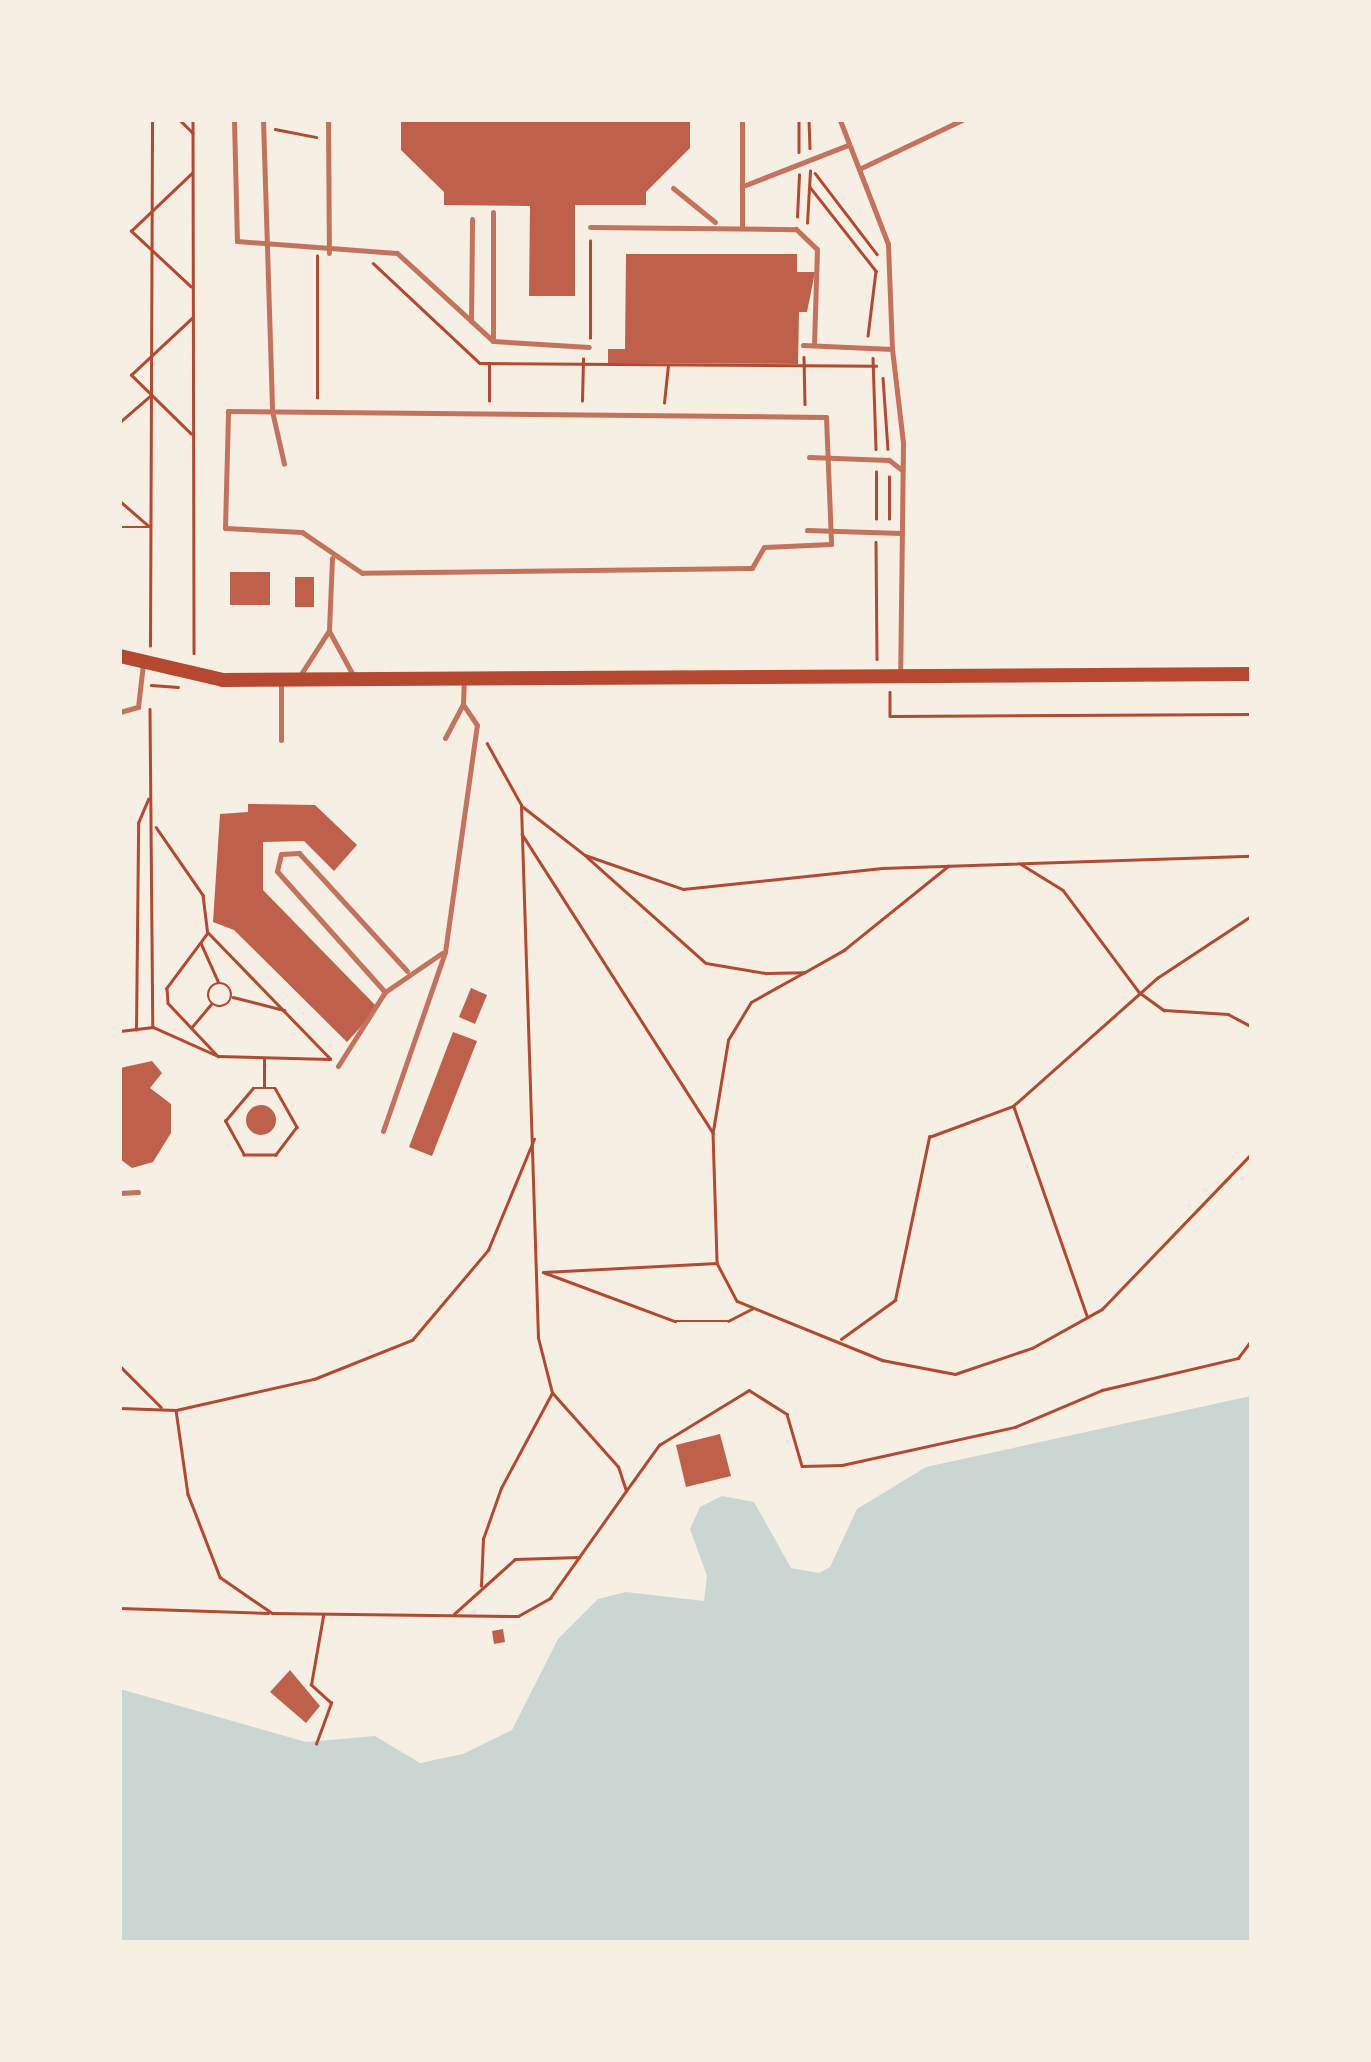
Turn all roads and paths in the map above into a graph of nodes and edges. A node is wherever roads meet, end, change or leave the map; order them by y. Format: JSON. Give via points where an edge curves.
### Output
{"nodes":[{"id":1,"x":152,"y":120,"type":"edge"},
{"id":2,"x":180,"y":120,"type":"edge"},
{"id":3,"x":193,"y":120,"type":"edge"},
{"id":4,"x":234,"y":120,"type":"edge"},
{"id":5,"x":318,"y":120,"type":"edge"},
{"id":6,"x":328,"y":120,"type":"edge"},
{"id":7,"x":742,"y":120,"type":"edge"},
{"id":8,"x":809,"y":120,"type":"edge"},
{"id":9,"x":840,"y":120,"type":"edge"},
{"id":10,"x":962,"y":120,"type":"edge"},
{"id":11,"x":263,"y":124,"type":"edge"},
{"id":12,"x":193,"y":132,"type":"junction"},
{"id":13,"x":318,"y":137,"type":"junction"},
{"id":14,"x":848,"y":145,"type":"junction"},
{"id":15,"x":318,"y":156,"type":"dead end"},
{"id":16,"x":810,"y":163,"type":"junction"},
{"id":17,"x":859,"y":170,"type":"junction"},
{"id":18,"x":193,"y":172,"type":"junction"},
{"id":19,"x":743,"y":186,"type":"junction"},
{"id":20,"x":810,"y":187,"type":"junction"},
{"id":21,"x":673,"y":188,"type":"dead end"},
{"id":22,"x":152,"y":212,"type":"junction"},
{"id":23,"x":493,"y":212,"type":"dead end"},
{"id":24,"x":472,"y":219,"type":"dead end"},
{"id":25,"x":718,"y":224,"type":"junction"},
{"id":26,"x":742,"y":226,"type":"junction"},
{"id":27,"x":590,"y":227,"type":"joint"},
{"id":28,"x":806,"y":235,"type":"junction"},
{"id":29,"x":264,"y":242,"type":"junction"},
{"id":30,"x":151,"y":249,"type":"junction"},
{"id":31,"x":318,"y":252,"type":"junction"},
{"id":32,"x":329,"y":252,"type":"junction"},
{"id":33,"x":888,"y":268,"type":"dead end"},
{"id":34,"x":193,"y":289,"type":"junction"},
{"id":35,"x":193,"y":317,"type":"junction"},
{"id":36,"x":471,"y":320,"type":"junction"},
{"id":37,"x":493,"y":341,"type":"junction"},
{"id":38,"x":803,"y":344,"type":"dead end"},
{"id":39,"x":814,"y":345,"type":"junction"},
{"id":40,"x":867,"y":345,"type":"junction"},
{"id":41,"x":880,"y":345,"type":"junction"},
{"id":42,"x":589,"y":348,"type":"junction"},
{"id":43,"x":892,"y":349,"type":"junction"},
{"id":44,"x":151,"y":356,"type":"junction"},
{"id":45,"x":489,"y":364,"type":"dead end"},
{"id":46,"x":668,"y":365,"type":"dead end"},
{"id":47,"x":804,"y":366,"type":"dead end"},
{"id":48,"x":151,"y":394,"type":"junction"},
{"id":49,"x":272,"y":412,"type":"junction"},
{"id":50,"x":488,"y":412,"type":"junction"},
{"id":51,"x":582,"y":412,"type":"junction"},
{"id":52,"x":317,"y":414,"type":"junction"},
{"id":53,"x":662,"y":414,"type":"junction"},
{"id":54,"x":805,"y":416,"type":"junction"},
{"id":55,"x":120,"y":422,"type":"edge"},
{"id":56,"x":193,"y":436,"type":"junction"},
{"id":57,"x":809,"y":457,"type":"dead end"},
{"id":58,"x":832,"y":457,"type":"junction"},
{"id":59,"x":876,"y":460,"type":"junction"},
{"id":60,"x":889,"y":460,"type":"junction"},
{"id":61,"x":284,"y":464,"type":"dead end"},
{"id":62,"x":903,"y":471,"type":"junction"},
{"id":63,"x":120,"y":501,"type":"edge"},
{"id":64,"x":150,"y":527,"type":"junction"},
{"id":65,"x":120,"y":528,"type":"edge"},
{"id":66,"x":807,"y":530,"type":"dead end"},
{"id":67,"x":831,"y":530,"type":"junction"},
{"id":68,"x":876,"y":533,"type":"junction"},
{"id":69,"x":889,"y":533,"type":"junction"},
{"id":70,"x":901,"y":533,"type":"junction"},
{"id":71,"x":332,"y":557,"type":"junction"},
{"id":72,"x":329,"y":630,"type":"junction"},
{"id":73,"x":194,"y":653,"type":"dead end"},
{"id":74,"x":120,"y":656,"type":"edge"},
{"id":75,"x":146,"y":665,"type":"junction"},
{"id":76,"x":1251,"y":674,"type":"edge"},
{"id":77,"x":465,"y":675,"type":"junction"},
{"id":78,"x":355,"y":678,"type":"junction"},
{"id":79,"x":289,"y":680,"type":"junction"},
{"id":80,"x":889,"y":680,"type":"junction"},
{"id":81,"x":142,"y":684,"type":"junction"},
{"id":82,"x":150,"y":685,"type":"junction"},
{"id":83,"x":189,"y":687,"type":"dead end"},
{"id":84,"x":463,"y":704,"type":"junction"},
{"id":85,"x":120,"y":712,"type":"edge"},
{"id":86,"x":1251,"y":714,"type":"edge"},
{"id":87,"x":477,"y":725,"type":"junction"},
{"id":88,"x":446,"y":738,"type":"dead end"},
{"id":89,"x":281,"y":740,"type":"dead end"},
{"id":90,"x":150,"y":795,"type":"junction"},
{"id":91,"x":521,"y":806,"type":"junction"},
{"id":92,"x":155,"y":826,"type":"junction"},
{"id":93,"x":522,"y":833,"type":"junction"},
{"id":94,"x":585,"y":855,"type":"junction"},
{"id":95,"x":1251,"y":856,"type":"edge"},
{"id":96,"x":1019,"y":863,"type":"junction"},
{"id":97,"x":949,"y":866,"type":"junction"},
{"id":98,"x":1251,"y":916,"type":"edge"},
{"id":99,"x":208,"y":932,"type":"junction"},
{"id":100,"x":201,"y":942,"type":"junction"},
{"id":101,"x":444,"y":952,"type":"junction"},
{"id":102,"x":407,"y":971,"type":"junction"},
{"id":103,"x":805,"y":972,"type":"junction"},
{"id":104,"x":218,"y":983,"type":"junction"},
{"id":105,"x":385,"y":992,"type":"junction"},
{"id":106,"x":1138,"y":992,"type":"junction"},
{"id":107,"x":232,"y":996,"type":"junction"},
{"id":108,"x":212,"y":1003,"type":"junction"},
{"id":109,"x":285,"y":1010,"type":"junction"},
{"id":110,"x":1251,"y":1026,"type":"edge"},
{"id":111,"x":154,"y":1027,"type":"junction"},
{"id":112,"x":191,"y":1028,"type":"junction"},
{"id":113,"x":136,"y":1030,"type":"junction"},
{"id":114,"x":120,"y":1031,"type":"edge"},
{"id":115,"x":218,"y":1056,"type":"junction"},
{"id":116,"x":264,"y":1057,"type":"junction"},
{"id":117,"x":338,"y":1066,"type":"dead end"},
{"id":118,"x":264,"y":1088,"type":"junction"},
{"id":119,"x":1013,"y":1106,"type":"junction"},
{"id":120,"x":383,"y":1130,"type":"dead end"},
{"id":121,"x":712,"y":1133,"type":"junction"},
{"id":122,"x":535,"y":1137,"type":"junction"},
{"id":123,"x":1251,"y":1154,"type":"edge"},
{"id":124,"x":138,"y":1192,"type":"dead end"},
{"id":125,"x":120,"y":1193,"type":"edge"},
{"id":126,"x":716,"y":1264,"type":"junction"},
{"id":127,"x":541,"y":1272,"type":"junction"},
{"id":128,"x":755,"y":1307,"type":"junction"},
{"id":129,"x":1088,"y":1317,"type":"junction"},
{"id":130,"x":839,"y":1340,"type":"junction"},
{"id":131,"x":1251,"y":1341,"type":"edge"},
{"id":132,"x":120,"y":1366,"type":"edge"},
{"id":133,"x":552,"y":1393,"type":"junction"},
{"id":134,"x":120,"y":1408,"type":"edge"},
{"id":135,"x":164,"y":1410,"type":"junction"},
{"id":136,"x":176,"y":1410,"type":"junction"},
{"id":137,"x":626,"y":1491,"type":"junction"},
{"id":138,"x":580,"y":1557,"type":"junction"},
{"id":139,"x":481,"y":1586,"type":"junction"},
{"id":140,"x":120,"y":1608,"type":"edge"},
{"id":141,"x":272,"y":1613,"type":"junction"},
{"id":142,"x":323,"y":1614,"type":"junction"},
{"id":143,"x":454,"y":1616,"type":"junction"},
{"id":144,"x":316,"y":1744,"type":"dead end"}],
"edges":[{"from":1,"to":22,"type":"path"},
{"from":2,"to":12,"type":"path"},
{"from":3,"to":12,"type":"path"},
{"from":4,"to":29,"type":"lane","via":[[232,234]]},
{"from":5,"to":13,"type":"path"},
{"from":6,"to":32,"type":"lane"},
{"from":7,"to":19,"type":"lane"},
{"from":8,"to":16,"type":"path"},
{"from":9,"to":14,"type":"lane"},
{"from":10,"to":17,"type":"lane"},
{"from":11,"to":13,"type":"path"},
{"from":11,"to":29,"type":"lane"},
{"from":12,"to":18,"type":"path"},
{"from":13,"to":15,"type":"path"},
{"from":14,"to":16,"type":"lane"},
{"from":14,"to":17,"type":"lane"},
{"from":16,"to":19,"type":"lane"},
{"from":16,"to":20,"type":"path"},
{"from":16,"to":33,"type":"path"},
{"from":17,"to":43,"type":"lane","via":[[888,244]]},
{"from":18,"to":22,"type":"path"},
{"from":18,"to":34,"type":"path"},
{"from":19,"to":26,"type":"lane"},
{"from":20,"to":28,"type":"path"},
{"from":20,"to":40,"type":"path","via":[[876,271]]},
{"from":21,"to":25,"type":"lane"},
{"from":22,"to":30,"type":"path"},
{"from":22,"to":30,"type":"path","via":[[131,232]]},
{"from":23,"to":37,"type":"lane"},
{"from":24,"to":36,"type":"lane"},
{"from":25,"to":26,"type":"lane"},
{"from":25,"to":27,"type":"lane"},
{"from":26,"to":28,"type":"lane"},
{"from":27,"to":42,"type":"path"},
{"from":28,"to":39,"type":"lane","via":[[817,249]]},
{"from":29,"to":31,"type":"lane"},
{"from":29,"to":49,"type":"lane"},
{"from":30,"to":34,"type":"path"},
{"from":30,"to":44,"type":"path"},
{"from":31,"to":32,"type":"lane"},
{"from":31,"to":52,"type":"path"},
{"from":32,"to":36,"type":"lane","via":[[399,254]]},
{"from":34,"to":35,"type":"path"},
{"from":35,"to":44,"type":"path"},
{"from":35,"to":56,"type":"path"},
{"from":36,"to":37,"type":"lane"},
{"from":37,"to":42,"type":"lane"},
{"from":38,"to":39,"type":"lane"},
{"from":39,"to":40,"type":"lane"},
{"from":40,"to":41,"type":"lane"},
{"from":40,"to":59,"type":"path","via":[[876,366]]},
{"from":41,"to":43,"type":"lane"},
{"from":41,"to":60,"type":"path"},
{"from":42,"to":51,"type":"path"},
{"from":43,"to":62,"type":"lane"},
{"from":44,"to":48,"type":"path"},
{"from":44,"to":48,"type":"path","via":[[131,375]]},
{"from":45,"to":50,"type":"path"},
{"from":46,"to":53,"type":"path"},
{"from":47,"to":54,"type":"path"},
{"from":48,"to":55,"type":"path"},
{"from":48,"to":56,"type":"path"},
{"from":48,"to":64,"type":"path"},
{"from":49,"to":52,"type":"lane"},
{"from":49,"to":61,"type":"lane"},
{"from":49,"to":71,"type":"lane","via":[[224,414],[224,526],[302,532]]},
{"from":50,"to":51,"type":"lane"},
{"from":50,"to":52,"type":"lane"},
{"from":51,"to":53,"type":"lane"},
{"from":53,"to":54,"type":"lane"},
{"from":54,"to":58,"type":"lane","via":[[828,418]]},
{"from":56,"to":73,"type":"path"},
{"from":57,"to":58,"type":"lane"},
{"from":58,"to":59,"type":"lane"},
{"from":58,"to":67,"type":"lane"},
{"from":59,"to":60,"type":"lane"},
{"from":59,"to":68,"type":"path"},
{"from":60,"to":62,"type":"lane"},
{"from":60,"to":69,"type":"path"},
{"from":62,"to":70,"type":"lane"},
{"from":63,"to":64,"type":"path"},
{"from":64,"to":65,"type":"path"},
{"from":64,"to":75,"type":"path"},
{"from":66,"to":67,"type":"lane"},
{"from":67,"to":68,"type":"lane"},
{"from":67,"to":71,"type":"lane","via":[[827,547],[764,547],[752,568],[379,574]]},
{"from":68,"to":69,"type":"lane"},
{"from":68,"to":80,"type":"path"},
{"from":69,"to":70,"type":"lane"},
{"from":70,"to":80,"type":"lane"},
{"from":71,"to":72,"type":"lane"},
{"from":72,"to":78,"type":"lane"},
{"from":72,"to":79,"type":"lane"},
{"from":74,"to":75,"type":"main road"},
{"from":75,"to":79,"type":"main road"},
{"from":75,"to":81,"type":"lane"},
{"from":75,"to":82,"type":"path"},
{"from":76,"to":80,"type":"main road"},
{"from":77,"to":78,"type":"main road"},
{"from":77,"to":80,"type":"main road"},
{"from":77,"to":84,"type":"lane"},
{"from":78,"to":79,"type":"main road"},
{"from":79,"to":89,"type":"lane"},
{"from":80,"to":86,"type":"path","via":[[890,716]]},
{"from":81,"to":82,"type":"path"},
{"from":81,"to":85,"type":"lane","via":[[136,709]]},
{"from":82,"to":83,"type":"path"},
{"from":82,"to":90,"type":"path"},
{"from":84,"to":87,"type":"lane"},
{"from":84,"to":88,"type":"lane"},
{"from":87,"to":91,"type":"path"},
{"from":87,"to":101,"type":"lane"},
{"from":90,"to":92,"type":"path"},
{"from":90,"to":113,"type":"path","via":[[138,823]]},
{"from":91,"to":93,"type":"path"},
{"from":91,"to":94,"type":"path"},
{"from":92,"to":99,"type":"path","via":[[203,894]]},
{"from":92,"to":111,"type":"path"},
{"from":93,"to":121,"type":"path"},
{"from":93,"to":122,"type":"path"},
{"from":94,"to":97,"type":"path","via":[[683,889]]},
{"from":94,"to":103,"type":"path","via":[[706,963]]},
{"from":95,"to":96,"type":"path"},
{"from":96,"to":97,"type":"path"},
{"from":96,"to":106,"type":"path","via":[[1064,890]]},
{"from":97,"to":103,"type":"path"},
{"from":98,"to":106,"type":"path"},
{"from":99,"to":100,"type":"path"},
{"from":99,"to":109,"type":"path"},
{"from":100,"to":104,"type":"path"},
{"from":100,"to":112,"type":"path","via":[[167,988],[168,1003]]},
{"from":101,"to":102,"type":"lane"},
{"from":101,"to":120,"type":"lane"},
{"from":102,"to":105,"type":"lane"},
{"from":102,"to":105,"type":"lane","via":[[299,853],[281,854],[277,872]]},
{"from":103,"to":121,"type":"path","via":[[751,1002],[728,1040]]},
{"from":104,"to":107,"type":"path"},
{"from":104,"to":108,"type":"path"},
{"from":105,"to":117,"type":"lane"},
{"from":106,"to":110,"type":"path","via":[[1164,1010],[1228,1014]]},
{"from":106,"to":119,"type":"path"},
{"from":107,"to":108,"type":"path"},
{"from":107,"to":109,"type":"path"},
{"from":108,"to":112,"type":"path"},
{"from":109,"to":116,"type":"path","via":[[330,1059]]},
{"from":111,"to":113,"type":"path"},
{"from":111,"to":115,"type":"path"},
{"from":112,"to":115,"type":"path"},
{"from":113,"to":114,"type":"path"},
{"from":115,"to":116,"type":"path"},
{"from":116,"to":118,"type":"path"},
{"from":118,"to":118,"type":"path","via":[[252,1088],[225,1121],[244,1155],[276,1154],[298,1127],[275,1088]]},
{"from":119,"to":129,"type":"path"},
{"from":119,"to":130,"type":"path","via":[[929,1137],[895,1300]]},
{"from":121,"to":126,"type":"path"},
{"from":122,"to":127,"type":"path"},
{"from":122,"to":136,"type":"path","via":[[488,1250],[412,1340],[314,1379]]},
{"from":123,"to":129,"type":"path"},
{"from":124,"to":125,"type":"lane"},
{"from":126,"to":127,"type":"path"},
{"from":126,"to":128,"type":"path","via":[[737,1301]]},
{"from":127,"to":128,"type":"path","via":[[675,1322],[728,1322]]},
{"from":127,"to":133,"type":"path","via":[[538,1338]]},
{"from":128,"to":130,"type":"path"},
{"from":129,"to":130,"type":"path","via":[[955,1374]]},
{"from":131,"to":137,"type":"path","via":[[1238,1358],[1102,1390],[1015,1427],[842,1465],[802,1466],[787,1414],[749,1390],[658,1445]]},
{"from":132,"to":135,"type":"path"},
{"from":133,"to":137,"type":"path","via":[[618,1467]]},
{"from":133,"to":139,"type":"path","via":[[495,1505]]},
{"from":134,"to":135,"type":"path"},
{"from":135,"to":136,"type":"path"},
{"from":136,"to":141,"type":"path","via":[[188,1494],[220,1576]]},
{"from":137,"to":138,"type":"path"},
{"from":138,"to":139,"type":"path","via":[[514,1559]]},
{"from":138,"to":143,"type":"path","via":[[550,1598],[518,1616]]},
{"from":139,"to":143,"type":"path"},
{"from":140,"to":141,"type":"path"},
{"from":141,"to":142,"type":"path"},
{"from":142,"to":143,"type":"path"},
{"from":142,"to":144,"type":"path","via":[[311,1685],[331,1703]]}]}
